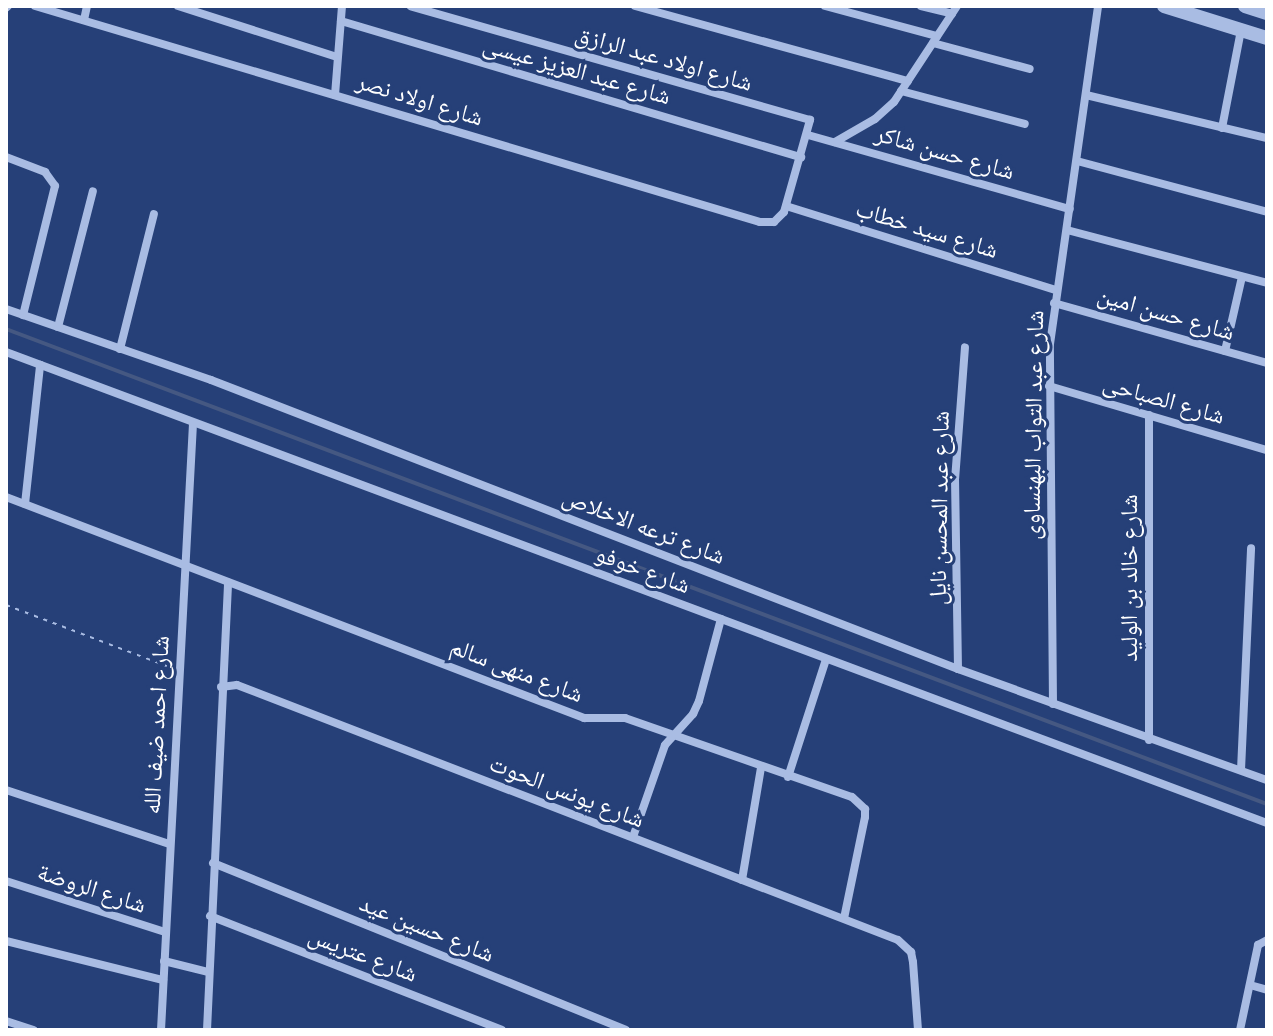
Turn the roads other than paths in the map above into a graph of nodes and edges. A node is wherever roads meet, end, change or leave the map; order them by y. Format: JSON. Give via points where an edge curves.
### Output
{"nodes":[{"id":1,"x":35,"y":6,"type":"edge"},
{"id":2,"x":87,"y":6,"type":"edge"},
{"id":3,"x":178,"y":6,"type":"edge"},
{"id":4,"x":342,"y":6,"type":"edge"},
{"id":5,"x":411,"y":6,"type":"edge"},
{"id":6,"x":635,"y":6,"type":"edge"},
{"id":7,"x":825,"y":6,"type":"edge"},
{"id":8,"x":921,"y":6,"type":"edge"},
{"id":9,"x":1098,"y":6,"type":"edge"},
{"id":10,"x":1164,"y":6,"type":"edge"},
{"id":11,"x":1245,"y":6,"type":"edge"},
{"id":12,"x":954,"y":10,"type":"edge"},
{"id":13,"x":1267,"y":13,"type":"edge"},
{"id":14,"x":84,"y":20,"type":"junction"},
{"id":15,"x":341,"y":21,"type":"junction"},
{"id":16,"x":1241,"y":30,"type":"junction"},
{"id":17,"x":1267,"y":38,"type":"edge"},
{"id":18,"x":935,"y":40,"type":"junction"},
{"id":19,"x":337,"y":57,"type":"junction"},
{"id":20,"x":1030,"y":69,"type":"dead end"},
{"id":21,"x":908,"y":81,"type":"junction"},
{"id":22,"x":901,"y":91,"type":"junction"},
{"id":23,"x":335,"y":95,"type":"junction"},
{"id":24,"x":1086,"y":95,"type":"junction"},
{"id":25,"x":1025,"y":124,"type":"dead end"},
{"id":26,"x":1222,"y":128,"type":"junction"},
{"id":27,"x":808,"y":135,"type":"junction"},
{"id":28,"x":1267,"y":138,"type":"edge"},
{"id":29,"x":835,"y":142,"type":"junction"},
{"id":30,"x":6,"y":157,"type":"edge"},
{"id":31,"x":801,"y":157,"type":"junction"},
{"id":32,"x":1077,"y":161,"type":"junction"},
{"id":33,"x":93,"y":191,"type":"dead end"},
{"id":34,"x":786,"y":206,"type":"junction"},
{"id":35,"x":1070,"y":209,"type":"junction"},
{"id":36,"x":1267,"y":212,"type":"edge"},
{"id":37,"x":154,"y":214,"type":"dead end"},
{"id":38,"x":1067,"y":230,"type":"junction"},
{"id":39,"x":1242,"y":277,"type":"junction"},
{"id":40,"x":1267,"y":283,"type":"edge"},
{"id":41,"x":1055,"y":290,"type":"junction"},
{"id":42,"x":1054,"y":303,"type":"junction"},
{"id":43,"x":6,"y":309,"type":"edge"},
{"id":44,"x":23,"y":315,"type":"junction"},
{"id":45,"x":58,"y":327,"type":"junction"},
{"id":46,"x":965,"y":347,"type":"dead end"},
{"id":47,"x":120,"y":349,"type":"junction"},
{"id":48,"x":1225,"y":351,"type":"junction"},
{"id":49,"x":6,"y":352,"type":"edge"},
{"id":50,"x":1267,"y":363,"type":"edge"},
{"id":51,"x":40,"y":365,"type":"junction"},
{"id":52,"x":1049,"y":386,"type":"junction"},
{"id":53,"x":1149,"y":415,"type":"junction"},
{"id":54,"x":193,"y":423,"type":"junction"},
{"id":55,"x":1267,"y":450,"type":"edge"},
{"id":56,"x":6,"y":497,"type":"edge"},
{"id":57,"x":25,"y":504,"type":"junction"},
{"id":58,"x":1251,"y":548,"type":"dead end"},
{"id":59,"x":186,"y":565,"type":"junction"},
{"id":60,"x":228,"y":582,"type":"junction"},
{"id":61,"x":721,"y":619,"type":"junction"},
{"id":62,"x":826,"y":659,"type":"junction"},
{"id":63,"x":958,"y":669,"type":"junction"},
{"id":64,"x":221,"y":687,"type":"junction"},
{"id":65,"x":1053,"y":704,"type":"junction"},
{"id":66,"x":672,"y":735,"type":"junction"},
{"id":67,"x":1149,"y":740,"type":"junction"},
{"id":68,"x":761,"y":768,"type":"junction"},
{"id":69,"x":1241,"y":770,"type":"junction"},
{"id":70,"x":788,"y":777,"type":"junction"},
{"id":71,"x":1267,"y":780,"type":"edge"},
{"id":72,"x":6,"y":790,"type":"edge"},
{"id":73,"x":1267,"y":823,"type":"edge"},
{"id":74,"x":633,"y":837,"type":"junction"},
{"id":75,"x":169,"y":844,"type":"junction"},
{"id":76,"x":213,"y":863,"type":"junction"},
{"id":77,"x":742,"y":880,"type":"junction"},
{"id":78,"x":6,"y":881,"type":"edge"},
{"id":79,"x":210,"y":916,"type":"junction"},
{"id":80,"x":844,"y":918,"type":"junction"},
{"id":81,"x":165,"y":932,"type":"junction"},
{"id":82,"x":1267,"y":940,"type":"edge"},
{"id":83,"x":6,"y":941,"type":"edge"},
{"id":84,"x":164,"y":961,"type":"junction"},
{"id":85,"x":208,"y":972,"type":"junction"},
{"id":86,"x":163,"y":980,"type":"junction"},
{"id":87,"x":1250,"y":985,"type":"junction"},
{"id":88,"x":1267,"y":990,"type":"edge"},
{"id":89,"x":6,"y":1021,"type":"edge"},
{"id":90,"x":34,"y":1030,"type":"edge"},
{"id":91,"x":161,"y":1030,"type":"edge"},
{"id":92,"x":207,"y":1030,"type":"edge"},
{"id":93,"x":502,"y":1030,"type":"edge"},
{"id":94,"x":626,"y":1030,"type":"edge"},
{"id":95,"x":918,"y":1030,"type":"edge"},
{"id":96,"x":1240,"y":1030,"type":"edge"}],
"edges":[{"from":1,"to":14,"type":"street","name":"شارع اولاد نصر"},
{"from":2,"to":14,"type":"street"},
{"from":3,"to":19,"type":"street"},
{"from":4,"to":15,"type":"street"},
{"from":5,"to":27,"type":"street","name":"شارع اولاد عبد الرازق","via":[[811,123]]},
{"from":6,"to":21,"type":"street"},
{"from":7,"to":18,"type":"street"},
{"from":8,"to":12,"type":"street"},
{"from":9,"to":24,"type":"street","name":"شارع عبد التواب البهنساوى"},
{"from":10,"to":16,"type":"street"},
{"from":11,"to":13,"type":"street"},
{"from":12,"to":18,"type":"street"},
{"from":14,"to":23,"type":"street","name":"شارع اولاد نصر"},
{"from":15,"to":19,"type":"street"},
{"from":15,"to":31,"type":"street","name":"شارع عبد العزيز عيسى"},
{"from":16,"to":17,"type":"street"},
{"from":16,"to":26,"type":"street"},
{"from":18,"to":20,"type":"street"},
{"from":18,"to":21,"type":"street"},
{"from":19,"to":23,"type":"street"},
{"from":21,"to":22,"type":"street"},
{"from":22,"to":25,"type":"street"},
{"from":22,"to":29,"type":"street","via":[[875,119]]},
{"from":23,"to":34,"type":"street","name":"شارع اولاد نصر","via":[[760,222],[774,222]]},
{"from":24,"to":26,"type":"street"},
{"from":24,"to":32,"type":"street","name":"شارع عبد التواب البهنساوى"},
{"from":26,"to":28,"type":"street"},
{"from":27,"to":29,"type":"street","name":"شارع حسن شاكر"},
{"from":27,"to":31,"type":"street"},
{"from":29,"to":35,"type":"street","name":"شارع حسن شاكر"},
{"from":30,"to":44,"type":"street","via":[[45,172],[55,186]]},
{"from":31,"to":34,"type":"street"},
{"from":32,"to":35,"type":"street","name":"شارع عبد التواب البهنساوى"},
{"from":32,"to":36,"type":"street"},
{"from":33,"to":45,"type":"street"},
{"from":34,"to":41,"type":"street","name":"شارع سيد خطاب"},
{"from":35,"to":38,"type":"street","name":"شارع عبد التواب البهنساوى"},
{"from":37,"to":47,"type":"street"},
{"from":38,"to":39,"type":"street"},
{"from":38,"to":41,"type":"street","name":"شارع عبد التواب البهنساوى"},
{"from":39,"to":40,"type":"street"},
{"from":39,"to":48,"type":"street"},
{"from":41,"to":42,"type":"street","name":"شارع عبد التواب البهنساوى"},
{"from":42,"to":48,"type":"street","name":"شارع حسن امين"},
{"from":42,"to":52,"type":"street","name":"شارع عبد التواب البهنساوى"},
{"from":43,"to":44,"type":"street","name":"شارع ترعه الاخلاص"},
{"from":44,"to":45,"type":"street","name":"شارع ترعه الاخلاص"},
{"from":45,"to":47,"type":"street","name":"شارع ترعه الاخلاص"},
{"from":46,"to":63,"type":"street","name":"شارع عبد المحسن نايل","via":[[955,480]]},
{"from":47,"to":63,"type":"street","name":"شارع ترعه الاخلاص"},
{"from":48,"to":50,"type":"street","name":"شارع حسن امين"},
{"from":49,"to":51,"type":"street","name":"شارع خوفو"},
{"from":51,"to":54,"type":"street","name":"شارع خوفو"},
{"from":51,"to":57,"type":"street"},
{"from":52,"to":53,"type":"street","name":"شارع الصباحى"},
{"from":52,"to":65,"type":"street","name":"شارع عبد التواب البهنساوى"},
{"from":53,"to":55,"type":"street","name":"شارع الصباحى"},
{"from":53,"to":67,"type":"street","name":"شارع خالد بن الوليد"},
{"from":54,"to":59,"type":"street","name":"شارع احمد ضيف الله"},
{"from":54,"to":61,"type":"street","name":"شارع خوفو"},
{"from":56,"to":57,"type":"street","name":"شارع منهى سالم"},
{"from":57,"to":59,"type":"street","name":"شارع منهى سالم"},
{"from":58,"to":69,"type":"street"},
{"from":59,"to":60,"type":"street","name":"شارع منهى سالم"},
{"from":59,"to":75,"type":"street","name":"شارع احمد ضيف الله"},
{"from":60,"to":64,"type":"street"},
{"from":60,"to":66,"type":"street","name":"شارع منهى سالم","via":[[584,718],[625,718]]},
{"from":61,"to":62,"type":"street","name":"شارع خوفو"},
{"from":61,"to":66,"type":"street","via":[[699,701]]},
{"from":62,"to":70,"type":"street"},
{"from":62,"to":73,"type":"street","name":"شارع خوفو"},
{"from":63,"to":65,"type":"street","name":"شارع ترعه الاخلاص"},
{"from":64,"to":74,"type":"street","name":"شارع يونس الحوت","via":[[237,685]]},
{"from":64,"to":76,"type":"street"},
{"from":65,"to":67,"type":"street","name":"شارع ترعه الاخلاص"},
{"from":66,"to":68,"type":"street","name":"شارع منهى سالم"},
{"from":66,"to":74,"type":"street"},
{"from":67,"to":69,"type":"street","name":"شارع ترعه الاخلاص"},
{"from":68,"to":70,"type":"street","name":"شارع منهى سالم"},
{"from":68,"to":77,"type":"street"},
{"from":69,"to":71,"type":"street","name":"شارع ترعه الاخلاص"},
{"from":70,"to":80,"type":"street","name":"شارع منهى سالم","via":[[852,797],[865,809]]},
{"from":72,"to":75,"type":"street"},
{"from":74,"to":77,"type":"street","name":"شارع يونس الحوت"},
{"from":75,"to":81,"type":"street","name":"شارع احمد ضيف الله"},
{"from":76,"to":79,"type":"street"},
{"from":76,"to":94,"type":"street","name":"شارع حسين عيد"},
{"from":77,"to":80,"type":"street","name":"شارع يونس الحوت"},
{"from":78,"to":81,"type":"street","name":"شارع الروضة"},
{"from":79,"to":85,"type":"street"},
{"from":79,"to":93,"type":"street","name":"شارع عتريس"},
{"from":80,"to":95,"type":"street","name":"شارع يونس الحوت","via":[[898,940],[911,952]]},
{"from":81,"to":84,"type":"street","name":"شارع احمد ضيف الله"},
{"from":82,"to":87,"type":"street","via":[[1258,945]]},
{"from":83,"to":86,"type":"street"},
{"from":84,"to":85,"type":"street"},
{"from":84,"to":86,"type":"street","name":"شارع احمد ضيف الله"},
{"from":85,"to":92,"type":"street"},
{"from":86,"to":91,"type":"street","name":"شارع احمد ضيف الله"},
{"from":87,"to":88,"type":"street"},
{"from":87,"to":96,"type":"street"},
{"from":89,"to":90,"type":"street"}]}
